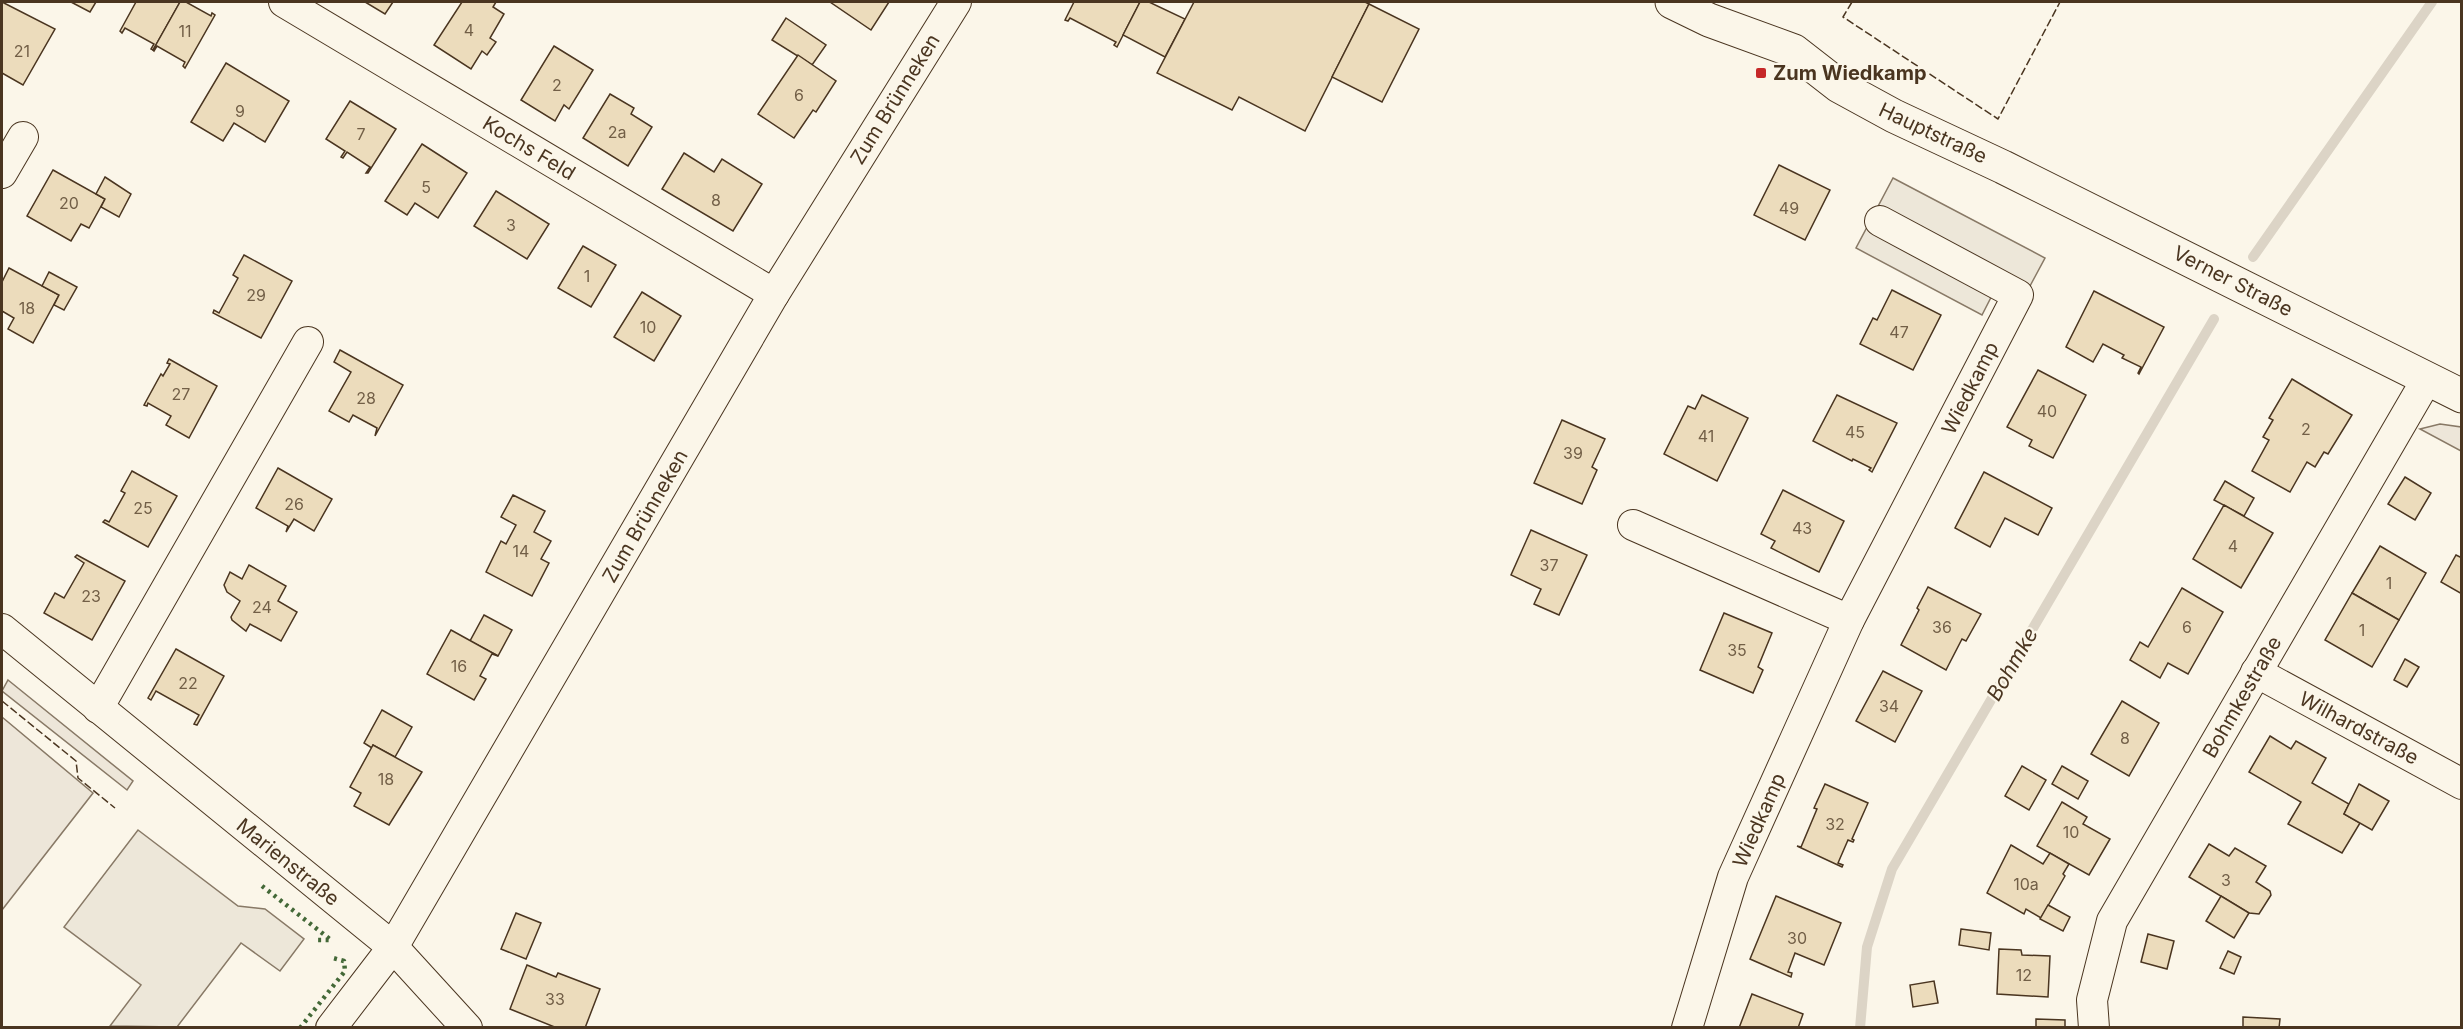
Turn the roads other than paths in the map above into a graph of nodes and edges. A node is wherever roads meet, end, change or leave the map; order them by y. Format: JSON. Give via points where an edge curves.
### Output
{"nodes":[{"id":1,"x":284,"y":2,"type":"edge"},
{"id":2,"x":956,"y":2,"type":"edge"},
{"id":3,"x":1672,"y":2,"type":"edge"},
{"id":4,"x":23,"y":137,"type":"dead end"},
{"id":5,"x":2003,"y":167,"type":"joint"},
{"id":6,"x":2,"y":173,"type":"edge"},
{"id":7,"x":1880,"y":221,"type":"dead end"},
{"id":8,"x":774,"y":294,"type":"junction"},
{"id":9,"x":308,"y":342,"type":"dead end"},
{"id":10,"x":2427,"y":379,"type":"junction"},
{"id":11,"x":2462,"y":396,"type":"edge"},
{"id":12,"x":1633,"y":525,"type":"dead end"},
{"id":13,"x":1849,"y":620,"type":"junction"},
{"id":14,"x":2,"y":629,"type":"edge"},
{"id":15,"x":2256,"y":672,"type":"junction"},
{"id":16,"x":98,"y":708,"type":"junction"},
{"id":17,"x":2462,"y":784,"type":"edge"},
{"id":18,"x":393,"y":947,"type":"junction"},
{"id":19,"x":331,"y":1028,"type":"edge"},
{"id":20,"x":466,"y":1028,"type":"edge"},
{"id":21,"x":1687,"y":1028,"type":"edge"},
{"id":22,"x":2094,"y":1028,"type":"edge"}],
"edges":[{"from":1,"to":8,"type":"street","name":"Kochs Feld"},
{"from":2,"to":8,"type":"street","name":"Zum Brünneken"},
{"from":3,"to":5,"type":"main road","name":"Hauptstraße","via":[[1794,51],[1839,86]]},
{"from":4,"to":6,"type":"street"},
{"from":5,"to":10,"type":"main road","name":"Verner Straße"},
{"from":7,"to":13,"type":"street","name":"Wiedkamp","via":[[2018,295]]},
{"from":8,"to":18,"type":"street","name":"Zum Brünneken"},
{"from":9,"to":16,"type":"street"},
{"from":10,"to":11,"type":"main road","name":"Verner Straße"},
{"from":10,"to":15,"type":"street","name":"Bohmkestraße"},
{"from":12,"to":13,"type":"street"},
{"from":13,"to":21,"type":"street","name":"Wiedkamp","via":[[1733,877]]},
{"from":14,"to":16,"type":"street","name":"Marienstraße"},
{"from":15,"to":17,"type":"street","name":"Wilhardstraße"},
{"from":15,"to":22,"type":"street","name":"Bohmkestraße","via":[[2112,921],[2092,1000]]},
{"from":16,"to":18,"type":"street","name":"Marienstraße"},
{"from":18,"to":19,"type":"street","name":"Zum Brünneken"},
{"from":18,"to":20,"type":"street","name":"Marienstraße"}]}
